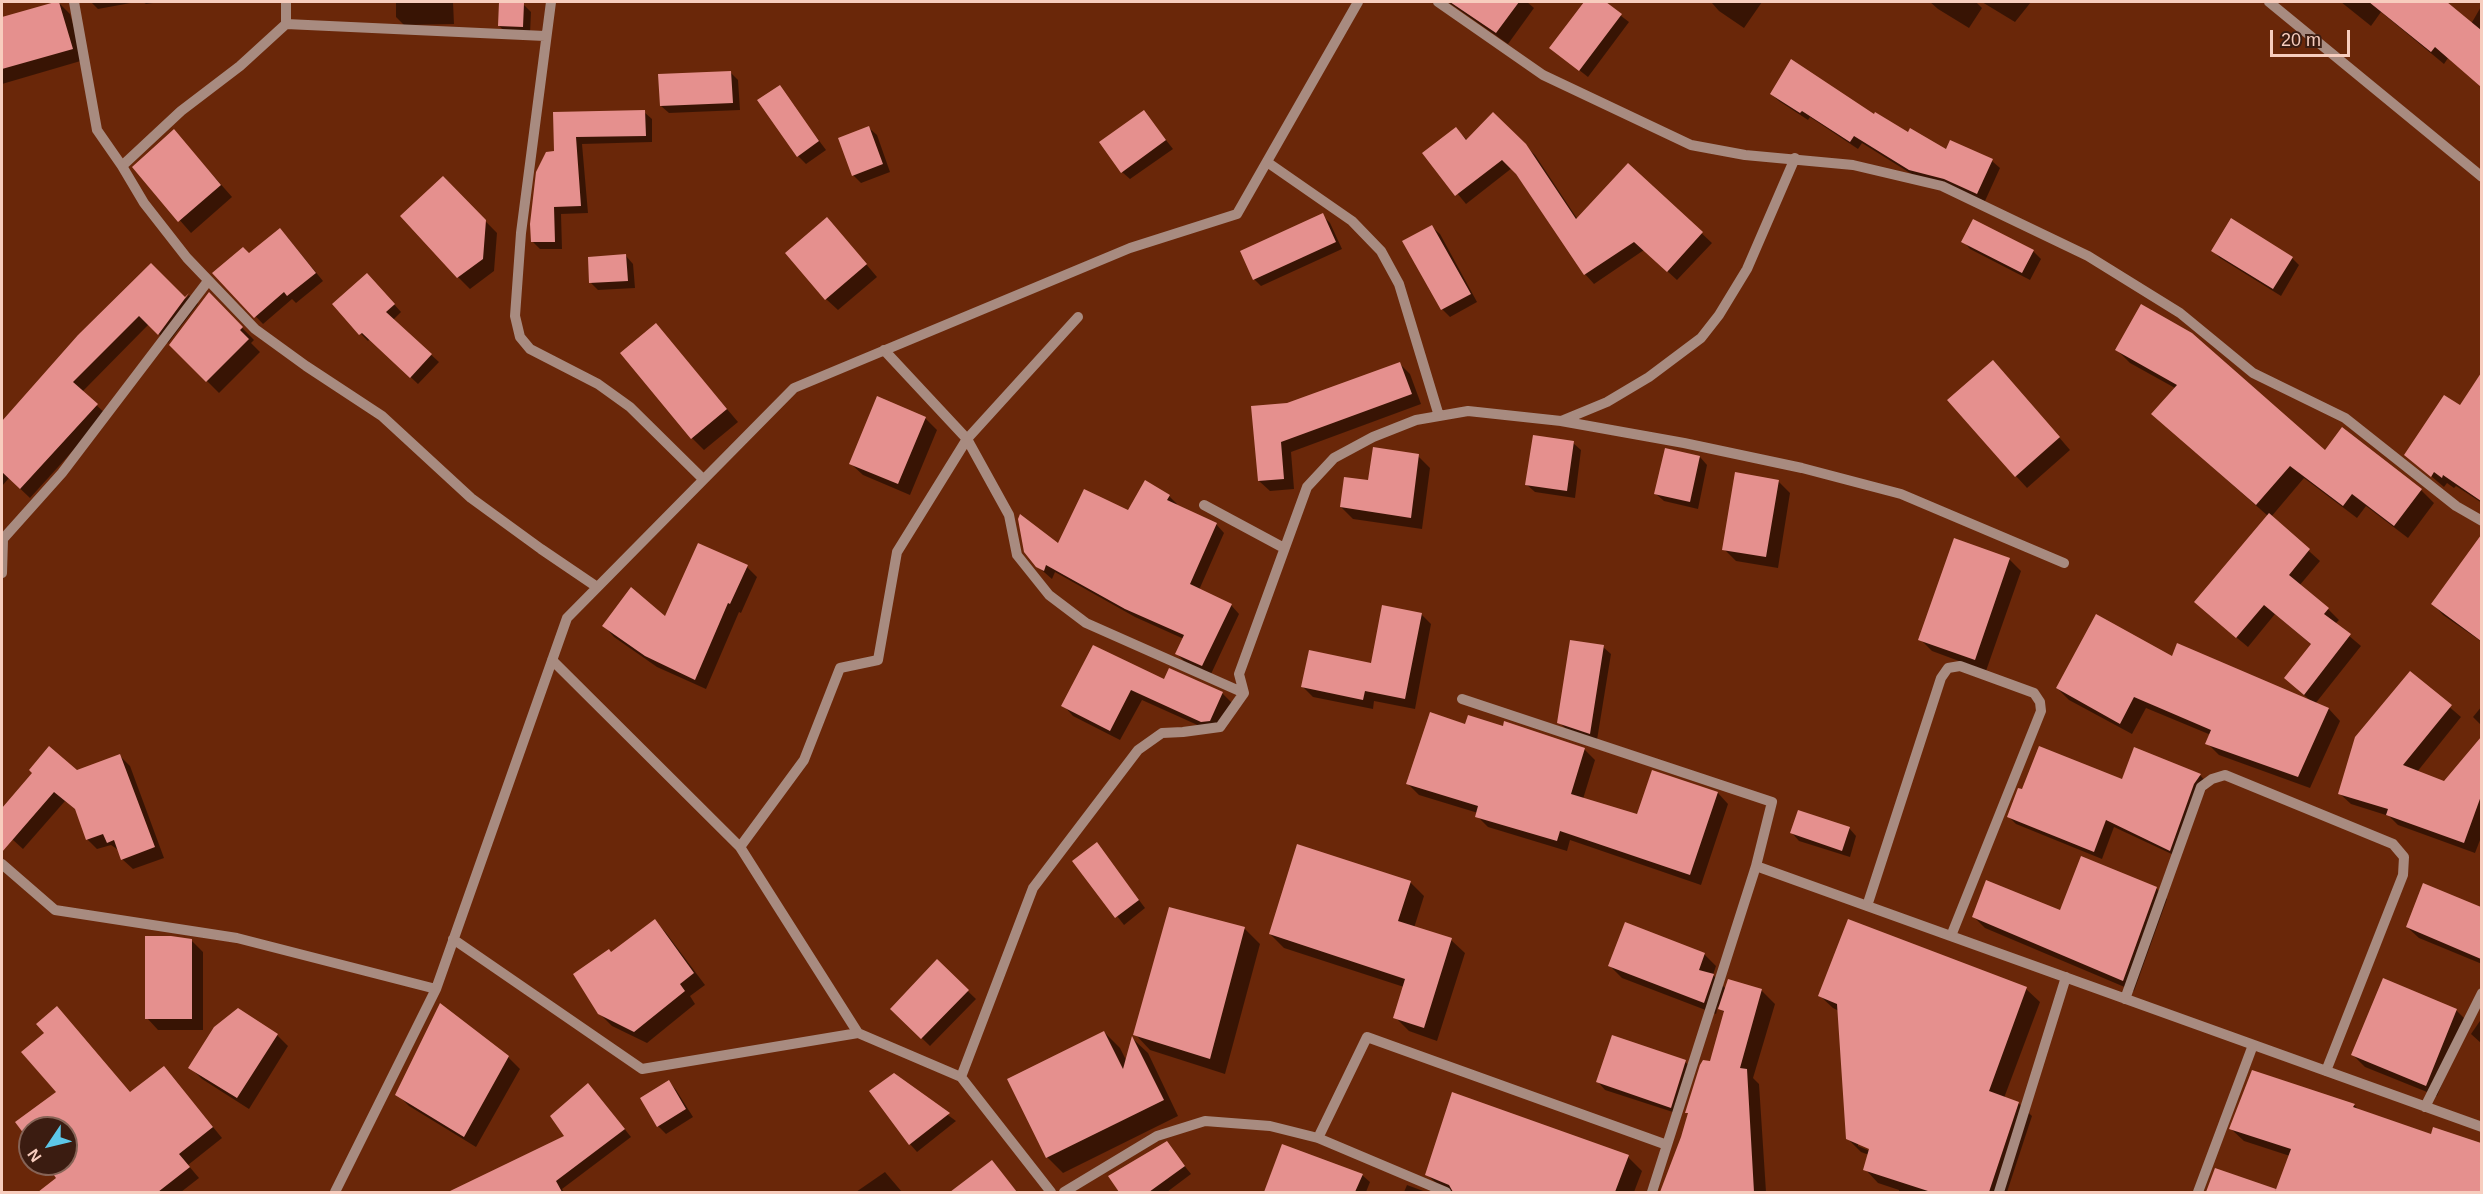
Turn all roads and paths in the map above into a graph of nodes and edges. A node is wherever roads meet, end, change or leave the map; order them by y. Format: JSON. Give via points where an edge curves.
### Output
{"nodes":[{"id":1,"x":74,"y":2,"type":"edge"},
{"id":2,"x":286,"y":2,"type":"edge"},
{"id":3,"x":551,"y":2,"type":"edge"},
{"id":4,"x":1359,"y":2,"type":"edge"},
{"id":5,"x":1438,"y":2,"type":"edge"},
{"id":6,"x":2269,"y":2,"type":"edge"},
{"id":7,"x":286,"y":24,"type":"junction"},
{"id":8,"x":545,"y":36,"type":"junction"},
{"id":9,"x":1795,"y":158,"type":"junction"},
{"id":10,"x":1267,"y":162,"type":"junction"},
{"id":11,"x":122,"y":166,"type":"junction"},
{"id":12,"x":2481,"y":177,"type":"edge"},
{"id":13,"x":208,"y":281,"type":"junction"},
{"id":14,"x":1078,"y":317,"type":"dead end"},
{"id":15,"x":885,"y":350,"type":"junction"},
{"id":16,"x":1439,"y":416,"type":"junction"},
{"id":17,"x":1561,"y":421,"type":"junction"},
{"id":18,"x":967,"y":439,"type":"junction"},
{"id":19,"x":703,"y":479,"type":"junction"},
{"id":20,"x":1204,"y":505,"type":"dead end"},
{"id":21,"x":2481,"y":521,"type":"edge"},
{"id":22,"x":1284,"y":548,"type":"junction"},
{"id":23,"x":2064,"y":563,"type":"dead end"},
{"id":24,"x":2,"y":573,"type":"edge"},
{"id":25,"x":597,"y":586,"type":"junction"},
{"id":26,"x":552,"y":660,"type":"junction"},
{"id":27,"x":1244,"y":693,"type":"junction"},
{"id":28,"x":1462,"y":699,"type":"dead end"},
{"id":29,"x":740,"y":847,"type":"junction"},
{"id":30,"x":2,"y":864,"type":"edge"},
{"id":31,"x":1756,"y":866,"type":"junction"},
{"id":32,"x":1867,"y":906,"type":"junction"},
{"id":33,"x":1951,"y":936,"type":"junction"},
{"id":34,"x":453,"y":939,"type":"junction"},
{"id":35,"x":2066,"y":977,"type":"junction"},
{"id":36,"x":436,"y":989,"type":"junction"},
{"id":37,"x":2481,"y":993,"type":"edge"},
{"id":38,"x":2125,"y":999,"type":"junction"},
{"id":39,"x":858,"y":1033,"type":"junction"},
{"id":40,"x":2253,"y":1045,"type":"junction"},
{"id":41,"x":2326,"y":1071,"type":"junction"},
{"id":42,"x":961,"y":1077,"type":"junction"},
{"id":43,"x":2425,"y":1107,"type":"junction"},
{"id":44,"x":2481,"y":1127,"type":"edge"},
{"id":45,"x":1318,"y":1138,"type":"junction"},
{"id":46,"x":1667,"y":1145,"type":"junction"},
{"id":47,"x":335,"y":1192,"type":"edge"},
{"id":48,"x":1051,"y":1192,"type":"edge"},
{"id":49,"x":1064,"y":1192,"type":"edge"},
{"id":50,"x":1446,"y":1192,"type":"edge"},
{"id":51,"x":1652,"y":1192,"type":"edge"},
{"id":52,"x":1999,"y":1192,"type":"edge"},
{"id":53,"x":2198,"y":1192,"type":"edge"}],
"edges":[{"from":1,"to":11,"type":"street","via":[[97,130]]},
{"from":2,"to":7,"type":"street"},
{"from":3,"to":8,"type":"street"},
{"from":4,"to":10,"type":"street"},
{"from":5,"to":9,"type":"street","via":[[1543,75],[1691,145]]},
{"from":6,"to":12,"type":"street"},
{"from":7,"to":8,"type":"street"},
{"from":7,"to":11,"type":"street","via":[[240,66],[180,111]]},
{"from":8,"to":19,"type":"street","via":[[521,233],[515,316],[520,336],[530,349],[598,384],[630,407]]},
{"from":9,"to":17,"type":"street","via":[[1747,269],[1701,338],[1607,402]]},
{"from":9,"to":21,"type":"street","via":[[1852,165],[1942,186],[2088,256],[2180,313],[2253,373],[2345,418],[2456,506]]},
{"from":10,"to":15,"type":"street","via":[[1237,214],[1130,248]]},
{"from":10,"to":16,"type":"street","via":[[1352,221],[1381,251],[1399,284]]},
{"from":11,"to":13,"type":"street","via":[[144,203]]},
{"from":13,"to":24,"type":"street","via":[[62,473],[3,539]]},
{"from":13,"to":25,"type":"street","via":[[255,328],[382,416],[471,498]]},
{"from":14,"to":18,"type":"street"},
{"from":15,"to":18,"type":"street"},
{"from":15,"to":19,"type":"street","via":[[794,388]]},
{"from":16,"to":17,"type":"street","via":[[1468,411]]},
{"from":16,"to":22,"type":"street","via":[[1416,420],[1373,437],[1334,458],[1307,487]]},
{"from":17,"to":23,"type":"street","via":[[1695,445],[1901,494]]},
{"from":18,"to":27,"type":"street","via":[[1009,515],[1017,555],[1049,596],[1086,623]]},
{"from":18,"to":29,"type":"street","via":[[897,552],[878,660],[840,668],[804,760]]},
{"from":19,"to":25,"type":"street"},
{"from":20,"to":22,"type":"street"},
{"from":22,"to":27,"type":"street","via":[[1239,674]]},
{"from":25,"to":26,"type":"street","via":[[567,618]]},
{"from":26,"to":29,"type":"street"},
{"from":26,"to":34,"type":"street"},
{"from":27,"to":42,"type":"street","via":[[1220,727],[1162,733],[1138,750],[1033,888]]},
{"from":28,"to":31,"type":"street","via":[[1772,802]]},
{"from":29,"to":39,"type":"street"},
{"from":30,"to":36,"type":"street","via":[[55,910],[237,938]]},
{"from":31,"to":32,"type":"street"},
{"from":31,"to":46,"type":"street"},
{"from":32,"to":33,"type":"street"},
{"from":32,"to":33,"type":"street","via":[[1941,678],[1948,668],[1960,666],[2034,693],[2041,711]]},
{"from":33,"to":35,"type":"street"},
{"from":34,"to":36,"type":"street"},
{"from":34,"to":39,"type":"street","via":[[642,1069]]},
{"from":35,"to":38,"type":"street"},
{"from":35,"to":52,"type":"street"},
{"from":36,"to":47,"type":"street"},
{"from":37,"to":43,"type":"street"},
{"from":38,"to":40,"type":"street"},
{"from":38,"to":41,"type":"street","via":[[2201,787],[2225,775],[2393,844],[2404,856],[2403,875]]},
{"from":39,"to":42,"type":"street"},
{"from":40,"to":41,"type":"street"},
{"from":40,"to":53,"type":"street"},
{"from":41,"to":43,"type":"street"},
{"from":42,"to":48,"type":"street"},
{"from":43,"to":44,"type":"street"},
{"from":45,"to":46,"type":"street","via":[[1367,1037]]},
{"from":45,"to":49,"type":"street","via":[[1270,1126],[1205,1120],[1157,1136]]},
{"from":45,"to":50,"type":"street"},
{"from":46,"to":51,"type":"street"}]}
